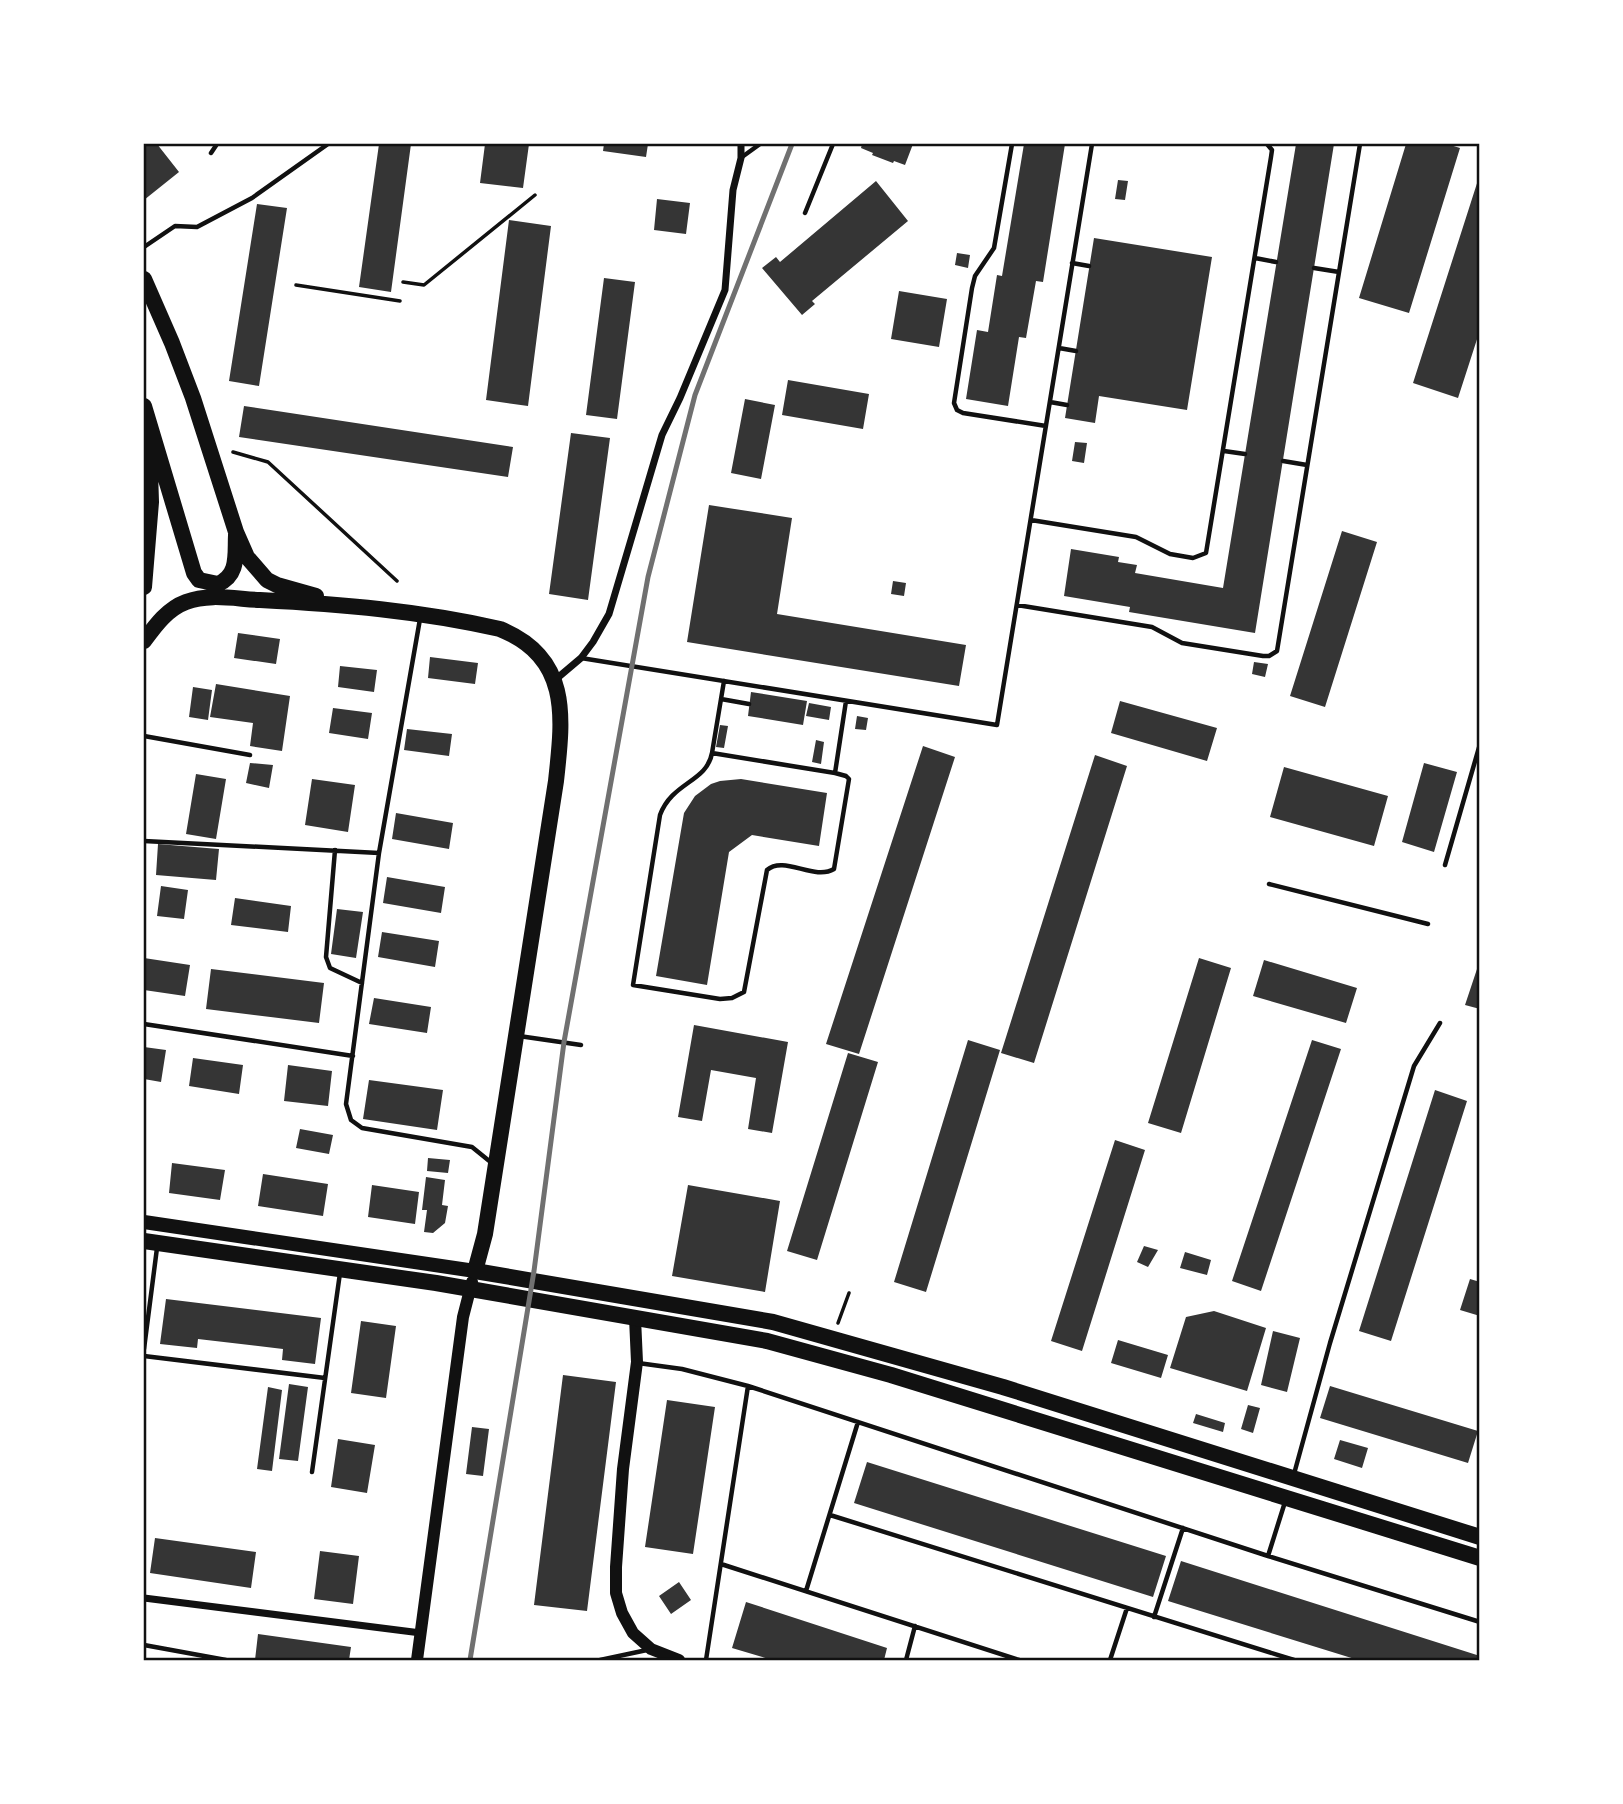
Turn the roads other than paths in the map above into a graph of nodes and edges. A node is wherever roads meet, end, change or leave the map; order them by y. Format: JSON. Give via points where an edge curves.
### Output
{"nodes":[{"id":1,"x":217,"y":144,"type":"edge"},
{"id":2,"x":328,"y":144,"type":"edge"},
{"id":3,"x":741,"y":144,"type":"edge"},
{"id":4,"x":760,"y":144,"type":"edge"},
{"id":5,"x":833,"y":144,"type":"edge"},
{"id":6,"x":1012,"y":144,"type":"edge"},
{"id":7,"x":1092,"y":144,"type":"edge"},
{"id":8,"x":1267,"y":144,"type":"edge"},
{"id":9,"x":1360,"y":144,"type":"edge"},
{"id":10,"x":211,"y":153,"type":"dead end"},
{"id":11,"x":741,"y":158,"type":"junction"},
{"id":12,"x":805,"y":213,"type":"dead end"},
{"id":13,"x":144,"y":247,"type":"edge"},
{"id":14,"x":1255,"y":258,"type":"junction"},
{"id":15,"x":1276,"y":262,"type":"dead end"},
{"id":16,"x":1072,"y":263,"type":"junction"},
{"id":17,"x":1090,"y":266,"type":"dead end"},
{"id":18,"x":1314,"y":268,"type":"dead end"},
{"id":19,"x":1339,"y":272,"type":"junction"},
{"id":20,"x":144,"y":279,"type":"edge"},
{"id":21,"x":1059,"y":348,"type":"junction"},
{"id":22,"x":1076,"y":351,"type":"dead end"},
{"id":23,"x":1050,"y":402,"type":"junction"},
{"id":24,"x":1067,"y":405,"type":"dead end"},
{"id":25,"x":146,"y":411,"type":"edge"},
{"id":26,"x":1046,"y":426,"type":"junction"},
{"id":27,"x":1224,"y":451,"type":"junction"},
{"id":28,"x":1245,"y":454,"type":"dead end"},
{"id":29,"x":1283,"y":461,"type":"dead end"},
{"id":30,"x":1307,"y":465,"type":"junction"},
{"id":31,"x":1031,"y":520,"type":"junction"},
{"id":32,"x":236,"y":533,"type":"junction"},
{"id":33,"x":144,"y":577,"type":"edge"},
{"id":34,"x":345,"y":605,"type":"junction"},
{"id":35,"x":1017,"y":605,"type":"junction"},
{"id":36,"x":421,"y":615,"type":"junction"},
{"id":37,"x":144,"y":641,"type":"edge"},
{"id":38,"x":581,"y":657,"type":"junction"},
{"id":39,"x":555,"y":681,"type":"junction"},
{"id":40,"x":724,"y":681,"type":"junction"},
{"id":41,"x":721,"y":699,"type":"junction"},
{"id":42,"x":846,"y":701,"type":"junction"},
{"id":43,"x":750,"y":704,"type":"dead end"},
{"id":44,"x":144,"y":737,"type":"edge"},
{"id":45,"x":1479,"y":744,"type":"edge"},
{"id":46,"x":712,"y":753,"type":"junction"},
{"id":47,"x":250,"y":755,"type":"dead end"},
{"id":48,"x":835,"y":773,"type":"junction"},
{"id":49,"x":144,"y":841,"type":"edge"},
{"id":50,"x":335,"y":850,"type":"junction"},
{"id":51,"x":379,"y":853,"type":"junction"},
{"id":52,"x":1445,"y":865,"type":"dead end"},
{"id":53,"x":1269,"y":884,"type":"dead end"},
{"id":54,"x":1428,"y":924,"type":"dead end"},
{"id":55,"x":362,"y":983,"type":"junction"},
{"id":56,"x":1440,"y":1023,"type":"dead end"},
{"id":57,"x":144,"y":1024,"type":"edge"},
{"id":58,"x":515,"y":1035,"type":"junction"},
{"id":59,"x":581,"y":1045,"type":"dead end"},
{"id":60,"x":353,"y":1056,"type":"junction"},
{"id":61,"x":495,"y":1165,"type":"junction"},
{"id":62,"x":144,"y":1222,"type":"edge"},
{"id":63,"x":151,"y":1242,"type":"edge"},
{"id":64,"x":340,"y":1268,"type":"junction"},
{"id":65,"x":475,"y":1271,"type":"junction"},
{"id":66,"x":470,"y":1290,"type":"junction"},
{"id":67,"x":635,"y":1318,"type":"junction"},
{"id":68,"x":144,"y":1349,"type":"edge"},
{"id":69,"x":144,"y":1356,"type":"edge"},
{"id":70,"x":637,"y":1362,"type":"junction"},
{"id":71,"x":325,"y":1378,"type":"junction"},
{"id":72,"x":748,"y":1386,"type":"junction"},
{"id":73,"x":858,"y":1422,"type":"junction"},
{"id":74,"x":312,"y":1472,"type":"dead end"},
{"id":75,"x":1293,"y":1478,"type":"junction"},
{"id":76,"x":1287,"y":1497,"type":"junction"},
{"id":77,"x":830,"y":1515,"type":"junction"},
{"id":78,"x":1183,"y":1528,"type":"junction"},
{"id":79,"x":1479,"y":1537,"type":"edge"},
{"id":80,"x":1268,"y":1556,"type":"junction"},
{"id":81,"x":1479,"y":1558,"type":"edge"},
{"id":82,"x":721,"y":1564,"type":"junction"},
{"id":83,"x":806,"y":1591,"type":"junction"},
{"id":84,"x":144,"y":1598,"type":"edge"},
{"id":85,"x":1127,"y":1608,"type":"junction"},
{"id":86,"x":1154,"y":1617,"type":"junction"},
{"id":87,"x":1479,"y":1622,"type":"edge"},
{"id":88,"x":915,"y":1626,"type":"junction"},
{"id":89,"x":421,"y":1633,"type":"junction"},
{"id":90,"x":144,"y":1645,"type":"edge"},
{"id":91,"x":650,"y":1649,"type":"junction"},
{"id":92,"x":226,"y":1661,"type":"edge"},
{"id":93,"x":417,"y":1661,"type":"edge"},
{"id":94,"x":600,"y":1661,"type":"edge"},
{"id":95,"x":679,"y":1661,"type":"edge"},
{"id":96,"x":706,"y":1661,"type":"edge"},
{"id":97,"x":906,"y":1661,"type":"edge"},
{"id":98,"x":1019,"y":1661,"type":"edge"},
{"id":99,"x":1110,"y":1661,"type":"edge"},
{"id":100,"x":1294,"y":1661,"type":"edge"}],
"edges":[{"from":1,"to":10,"type":"lane"},
{"from":2,"to":13,"type":"lane","via":[[252,198],[197,226],[175,226]]},
{"from":3,"to":11,"type":"street"},
{"from":4,"to":11,"type":"lane"},
{"from":5,"to":12,"type":"lane"},
{"from":6,"to":26,"type":"lane","via":[[994,248],[972,288],[954,404],[963,412]]},
{"from":7,"to":16,"type":"lane"},
{"from":8,"to":14,"type":"lane","via":[[1272,150]]},
{"from":9,"to":19,"type":"lane"},
{"from":11,"to":38,"type":"street","via":[[733,190],[725,290],[662,435],[609,614]]},
{"from":14,"to":15,"type":"lane"},
{"from":14,"to":27,"type":"lane"},
{"from":16,"to":17,"type":"lane"},
{"from":16,"to":21,"type":"lane"},
{"from":18,"to":19,"type":"lane"},
{"from":19,"to":30,"type":"lane"},
{"from":20,"to":32,"type":"main road","via":[[193,398]]},
{"from":21,"to":22,"type":"lane"},
{"from":21,"to":23,"type":"lane"},
{"from":23,"to":24,"type":"lane"},
{"from":23,"to":26,"type":"lane"},
{"from":25,"to":32,"type":"main road","via":[[199,580],[218,584],[229,577],[235,566]]},
{"from":25,"to":33,"type":"main road","via":[[151,502]]},
{"from":26,"to":31,"type":"lane"},
{"from":27,"to":28,"type":"lane"},
{"from":27,"to":31,"type":"lane","via":[[1208,546],[1199,557],[1162,552],[1136,537]]},
{"from":29,"to":30,"type":"lane"},
{"from":30,"to":35,"type":"lane","via":[[1279,643],[1269,656],[1182,643],[1152,627]]},
{"from":31,"to":35,"type":"lane"},
{"from":32,"to":34,"type":"main road","via":[[247,557],[267,580]]},
{"from":34,"to":36,"type":"main road"},
{"from":34,"to":37,"type":"main road","via":[[208,597],[184,602],[162,617]]},
{"from":35,"to":42,"type":"lane","via":[[997,725]]},
{"from":36,"to":39,"type":"main road","via":[[514,634],[535,650]]},
{"from":36,"to":51,"type":"lane"},
{"from":38,"to":39,"type":"street"},
{"from":38,"to":40,"type":"lane"},
{"from":39,"to":58,"type":"main road","via":[[560,702],[559,755]]},
{"from":40,"to":41,"type":"lane"},
{"from":40,"to":42,"type":"lane"},
{"from":41,"to":43,"type":"lane"},
{"from":41,"to":46,"type":"lane"},
{"from":42,"to":48,"type":"lane"},
{"from":44,"to":47,"type":"lane"},
{"from":45,"to":52,"type":"lane"},
{"from":46,"to":48,"type":"lane"},
{"from":46,"to":48,"type":"lane","via":[[708,766],[671,794],[660,815],[633,985],[720,999],[744,992],[767,870],[776,865],[823,873],[834,869],[849,779]]},
{"from":49,"to":50,"type":"lane"},
{"from":50,"to":51,"type":"lane"},
{"from":50,"to":55,"type":"lane","via":[[326,957],[330,968]]},
{"from":51,"to":55,"type":"lane"},
{"from":53,"to":54,"type":"lane"},
{"from":55,"to":60,"type":"lane"},
{"from":56,"to":75,"type":"lane","via":[[1414,1066]]},
{"from":57,"to":60,"type":"lane"},
{"from":58,"to":59,"type":"lane"},
{"from":58,"to":61,"type":"main road"},
{"from":60,"to":61,"type":"lane","via":[[346,1104],[351,1120],[362,1128],[472,1147]]},
{"from":61,"to":65,"type":"main road"},
{"from":62,"to":65,"type":"main road"},
{"from":63,"to":64,"type":"main road"},
{"from":63,"to":68,"type":"lane"},
{"from":64,"to":66,"type":"main road"},
{"from":64,"to":71,"type":"lane"},
{"from":65,"to":66,"type":"street"},
{"from":65,"to":75,"type":"main road","via":[[773,1322],[1003,1387]]},
{"from":66,"to":67,"type":"main road"},
{"from":66,"to":89,"type":"street"},
{"from":67,"to":70,"type":"street"},
{"from":67,"to":76,"type":"main road","via":[[767,1341],[867,1368]]},
{"from":69,"to":71,"type":"lane"},
{"from":70,"to":72,"type":"lane"},
{"from":70,"to":91,"type":"street","via":[[623,1469],[616,1593],[633,1633]]},
{"from":71,"to":74,"type":"lane"},
{"from":72,"to":73,"type":"lane"},
{"from":72,"to":82,"type":"lane"},
{"from":73,"to":77,"type":"lane"},
{"from":73,"to":78,"type":"lane"},
{"from":75,"to":76,"type":"lane"},
{"from":75,"to":79,"type":"main road"},
{"from":76,"to":80,"type":"lane"},
{"from":76,"to":81,"type":"main road"},
{"from":77,"to":83,"type":"lane"},
{"from":77,"to":85,"type":"lane"},
{"from":78,"to":80,"type":"lane"},
{"from":78,"to":86,"type":"lane"},
{"from":80,"to":87,"type":"lane"},
{"from":82,"to":83,"type":"lane"},
{"from":82,"to":96,"type":"lane"},
{"from":83,"to":88,"type":"lane"},
{"from":84,"to":89,"type":"street"},
{"from":85,"to":86,"type":"lane"},
{"from":85,"to":99,"type":"lane"},
{"from":86,"to":100,"type":"lane"},
{"from":88,"to":97,"type":"lane"},
{"from":88,"to":98,"type":"lane"},
{"from":89,"to":93,"type":"street"},
{"from":90,"to":92,"type":"lane"},
{"from":91,"to":94,"type":"lane"},
{"from":91,"to":95,"type":"street"}]}
